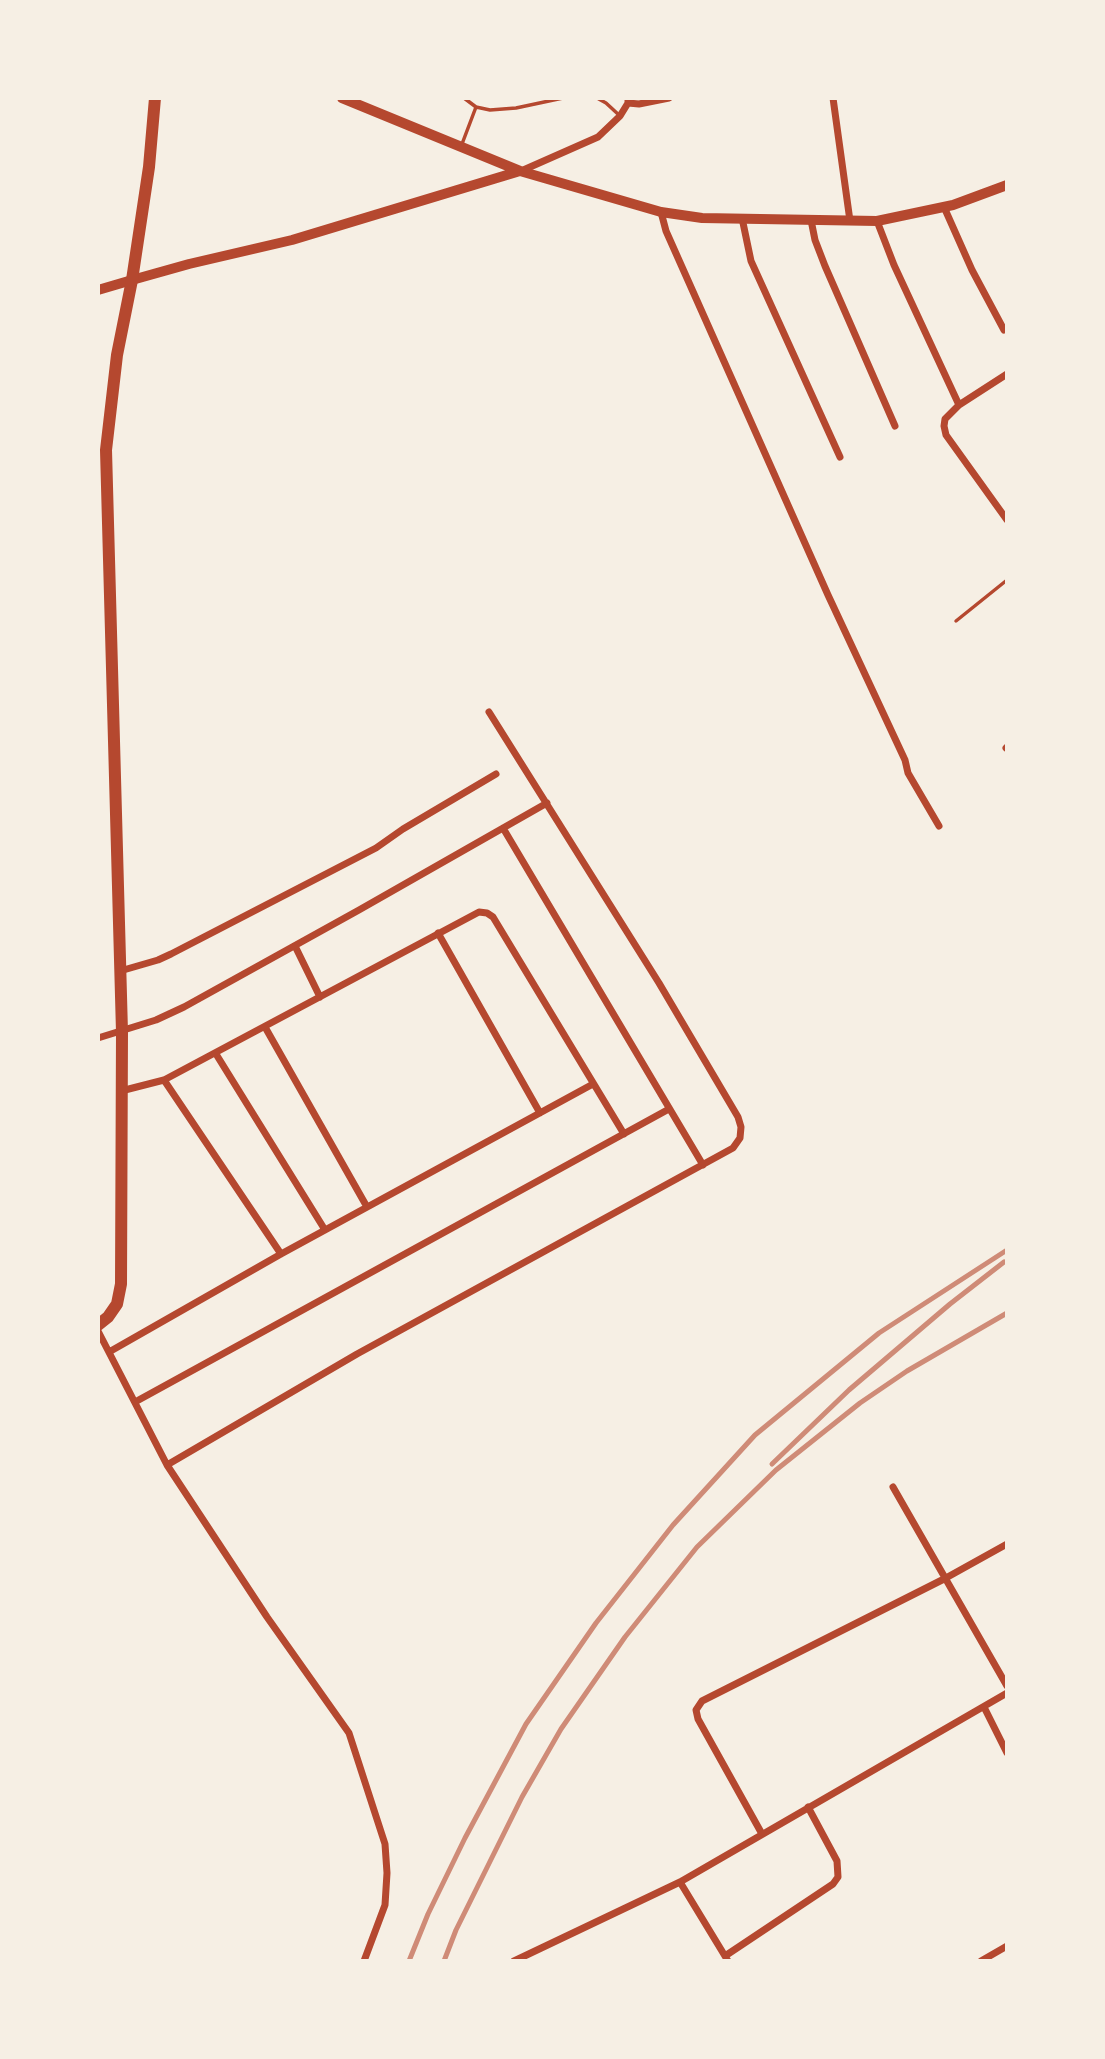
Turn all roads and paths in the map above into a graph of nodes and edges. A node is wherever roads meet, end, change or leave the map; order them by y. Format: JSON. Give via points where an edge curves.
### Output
{"nodes":[{"id":1,"x":155,"y":98,"type":"edge"},
{"id":2,"x":342,"y":98,"type":"edge"},
{"id":3,"x":464,"y":98,"type":"edge"},
{"id":4,"x":563,"y":98,"type":"edge"},
{"id":5,"x":597,"y":98,"type":"edge"},
{"id":6,"x":668,"y":98,"type":"edge"},
{"id":7,"x":833,"y":98,"type":"edge"},
{"id":8,"x":628,"y":101,"type":"edge"},
{"id":9,"x":476,"y":107,"type":"junction"},
{"id":10,"x":620,"y":116,"type":"junction"},
{"id":11,"x":461,"y":147,"type":"junction"},
{"id":12,"x":520,"y":171,"type":"junction"},
{"id":13,"x":1007,"y":185,"type":"edge"},
{"id":14,"x":944,"y":207,"type":"junction"},
{"id":15,"x":661,"y":212,"type":"junction"},
{"id":16,"x":742,"y":218,"type":"junction"},
{"id":17,"x":811,"y":220,"type":"junction"},
{"id":18,"x":850,"y":220,"type":"junction"},
{"id":19,"x":877,"y":221,"type":"junction"},
{"id":20,"x":132,"y":280,"type":"junction"},
{"id":21,"x":98,"y":290,"type":"edge"},
{"id":22,"x":1004,"y":330,"type":"dead end"},
{"id":23,"x":1007,"y":374,"type":"edge"},
{"id":24,"x":959,"y":405,"type":"junction"},
{"id":25,"x":895,"y":426,"type":"dead end"},
{"id":26,"x":840,"y":457,"type":"dead end"},
{"id":27,"x":1007,"y":520,"type":"edge"},
{"id":28,"x":1007,"y":580,"type":"edge"},
{"id":29,"x":956,"y":621,"type":"dead end"},
{"id":30,"x":489,"y":712,"type":"dead end"},
{"id":31,"x":496,"y":774,"type":"dead end"},
{"id":32,"x":547,"y":803,"type":"junction"},
{"id":33,"x":939,"y":826,"type":"dead end"},
{"id":34,"x":503,"y":828,"type":"junction"},
{"id":35,"x":438,"y":933,"type":"junction"},
{"id":36,"x":295,"y":946,"type":"junction"},
{"id":37,"x":120,"y":971,"type":"junction"},
{"id":38,"x":320,"y":997,"type":"junction"},
{"id":39,"x":265,"y":1027,"type":"junction"},
{"id":40,"x":122,"y":1032,"type":"junction"},
{"id":41,"x":98,"y":1038,"type":"edge"},
{"id":42,"x":216,"y":1054,"type":"junction"},
{"id":43,"x":164,"y":1080,"type":"junction"},
{"id":44,"x":593,"y":1084,"type":"junction"},
{"id":45,"x":121,"y":1091,"type":"junction"},
{"id":46,"x":669,"y":1109,"type":"junction"},
{"id":47,"x":540,"y":1113,"type":"junction"},
{"id":48,"x":624,"y":1134,"type":"junction"},
{"id":49,"x":703,"y":1165,"type":"junction"},
{"id":50,"x":367,"y":1207,"type":"junction"},
{"id":51,"x":326,"y":1230,"type":"junction"},
{"id":52,"x":281,"y":1254,"type":"junction"},
{"id":53,"x":98,"y":1325,"type":"edge"},
{"id":54,"x":98,"y":1331,"type":"edge"},
{"id":55,"x":109,"y":1352,"type":"junction"},
{"id":56,"x":135,"y":1402,"type":"junction"},
{"id":57,"x":167,"y":1465,"type":"junction"},
{"id":58,"x":893,"y":1487,"type":"dead end"},
{"id":59,"x":1007,"y":1544,"type":"edge"},
{"id":60,"x":944,"y":1579,"type":"junction"},
{"id":61,"x":1007,"y":1686,"type":"edge"},
{"id":62,"x":1007,"y":1693,"type":"edge"},
{"id":63,"x":984,"y":1707,"type":"junction"},
{"id":64,"x":1007,"y":1753,"type":"edge"},
{"id":65,"x":808,"y":1807,"type":"junction"},
{"id":66,"x":762,"y":1834,"type":"junction"},
{"id":67,"x":680,"y":1882,"type":"junction"},
{"id":68,"x":1007,"y":1946,"type":"edge"},
{"id":69,"x":727,"y":1958,"type":"edge"},
{"id":70,"x":363,"y":1961,"type":"edge"},
{"id":71,"x":514,"y":1961,"type":"edge"},
{"id":72,"x":981,"y":1961,"type":"edge"}],
"edges":[{"from":1,"to":20,"type":"highway"},
{"from":2,"to":11,"type":"main road"},
{"from":3,"to":9,"type":"lane"},
{"from":4,"to":9,"type":"lane","via":[[516,108]]},
{"from":5,"to":10,"type":"lane"},
{"from":6,"to":8,"type":"street","via":[[639,104]]},
{"from":7,"to":18,"type":"street"},
{"from":8,"to":10,"type":"street"},
{"from":9,"to":11,"type":"lane"},
{"from":10,"to":12,"type":"street","via":[[598,137]]},
{"from":11,"to":12,"type":"main road"},
{"from":12,"to":15,"type":"main road"},
{"from":12,"to":20,"type":"main road","via":[[292,240]]},
{"from":13,"to":14,"type":"main road"},
{"from":14,"to":19,"type":"main road"},
{"from":14,"to":22,"type":"street"},
{"from":15,"to":16,"type":"main road"},
{"from":15,"to":33,"type":"street","via":[[908,773]]},
{"from":16,"to":17,"type":"main road"},
{"from":16,"to":26,"type":"street","via":[[751,261]]},
{"from":17,"to":18,"type":"main road"},
{"from":17,"to":25,"type":"street","via":[[825,265]]},
{"from":18,"to":19,"type":"main road"},
{"from":19,"to":24,"type":"street"},
{"from":20,"to":21,"type":"main road"},
{"from":20,"to":37,"type":"highway","via":[[106,450]]},
{"from":23,"to":24,"type":"street"},
{"from":24,"to":27,"type":"street","via":[[945,419],[946,435]]},
{"from":28,"to":29,"type":"lane"},
{"from":30,"to":32,"type":"street"},
{"from":31,"to":37,"type":"street","via":[[340,867],[171,954]]},
{"from":32,"to":34,"type":"street"},
{"from":32,"to":49,"type":"street","via":[[738,1117],[740,1138],[733,1148]]},
{"from":34,"to":36,"type":"street"},
{"from":34,"to":46,"type":"street"},
{"from":35,"to":38,"type":"street"},
{"from":35,"to":44,"type":"street","via":[[480,912],[493,917]]},
{"from":35,"to":47,"type":"street"},
{"from":36,"to":38,"type":"street"},
{"from":36,"to":40,"type":"street","via":[[184,1007]]},
{"from":37,"to":40,"type":"highway"},
{"from":38,"to":39,"type":"street"},
{"from":39,"to":42,"type":"street"},
{"from":39,"to":50,"type":"street"},
{"from":40,"to":41,"type":"street"},
{"from":40,"to":45,"type":"highway"},
{"from":42,"to":43,"type":"street"},
{"from":42,"to":51,"type":"street"},
{"from":43,"to":45,"type":"street"},
{"from":43,"to":52,"type":"street"},
{"from":44,"to":47,"type":"street"},
{"from":44,"to":48,"type":"street"},
{"from":45,"to":53,"type":"highway","via":[[121,1284],[117,1304]]},
{"from":46,"to":48,"type":"street"},
{"from":46,"to":49,"type":"street"},
{"from":47,"to":50,"type":"street"},
{"from":48,"to":56,"type":"street"},
{"from":49,"to":57,"type":"street","via":[[357,1354]]},
{"from":50,"to":51,"type":"street"},
{"from":51,"to":52,"type":"street"},
{"from":52,"to":55,"type":"street"},
{"from":54,"to":55,"type":"street"},
{"from":55,"to":56,"type":"street"},
{"from":56,"to":57,"type":"street"},
{"from":57,"to":70,"type":"street","via":[[349,1733],[385,1844],[387,1873],[385,1905]]},
{"from":58,"to":60,"type":"street"},
{"from":59,"to":60,"type":"street"},
{"from":60,"to":61,"type":"street"},
{"from":60,"to":66,"type":"street","via":[[702,1701],[696,1710],[698,1719]]},
{"from":62,"to":63,"type":"street"},
{"from":63,"to":64,"type":"street"},
{"from":63,"to":65,"type":"street"},
{"from":65,"to":66,"type":"street"},
{"from":65,"to":69,"type":"street","via":[[837,1861],[838,1877]]},
{"from":66,"to":67,"type":"street"},
{"from":67,"to":69,"type":"street"},
{"from":67,"to":71,"type":"street"},
{"from":68,"to":72,"type":"street"}]}
